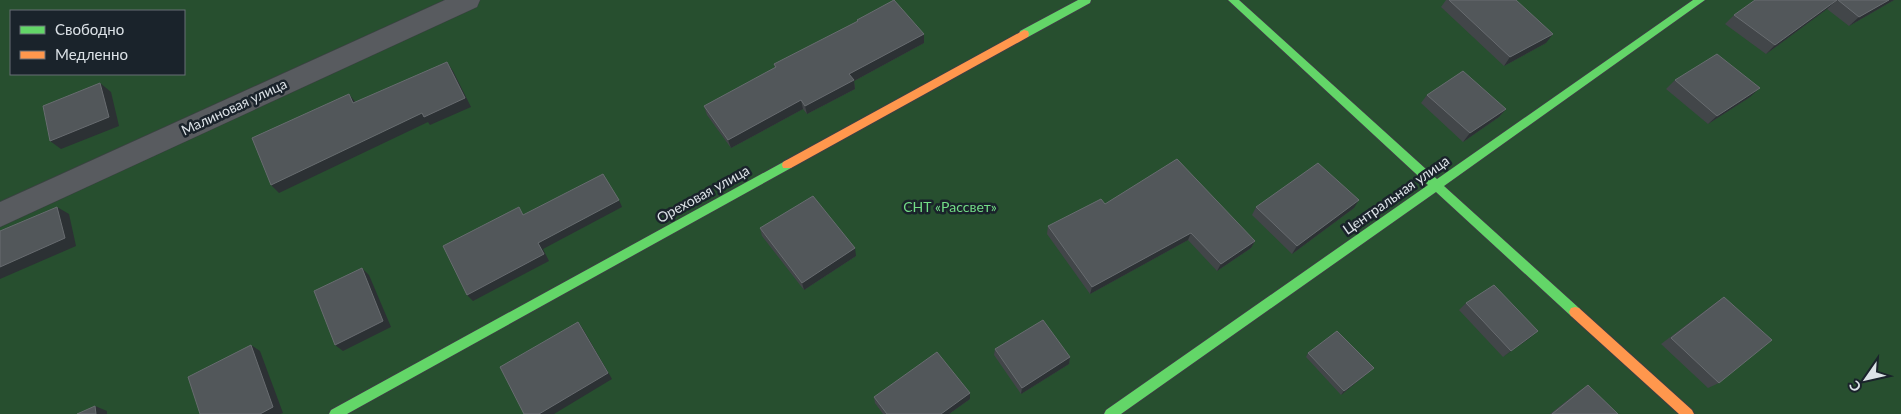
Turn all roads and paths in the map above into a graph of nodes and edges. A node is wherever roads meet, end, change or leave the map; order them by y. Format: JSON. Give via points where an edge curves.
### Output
{"nodes":[{"id":1,"x":468,"y":0,"type":"edge"},
{"id":2,"x":1086,"y":0,"type":"edge"},
{"id":3,"x":1233,"y":0,"type":"edge"},
{"id":4,"x":1700,"y":0,"type":"edge"},
{"id":5,"x":1435,"y":186,"type":"junction"},
{"id":6,"x":0,"y":215,"type":"edge"},
{"id":7,"x":335,"y":414,"type":"edge"},
{"id":8,"x":1110,"y":414,"type":"edge"},
{"id":9,"x":1688,"y":414,"type":"edge"}],
"edges":[{"from":1,"to":6,"type":"street","name":"Малиновая улица"},
{"from":2,"to":7,"type":"street","name":"Ореховая улица"},
{"from":3,"to":5,"type":"street"},
{"from":4,"to":5,"type":"street","name":"Центральная улица"},
{"from":5,"to":8,"type":"street","name":"Центральная улица"},
{"from":5,"to":9,"type":"street"}]}
